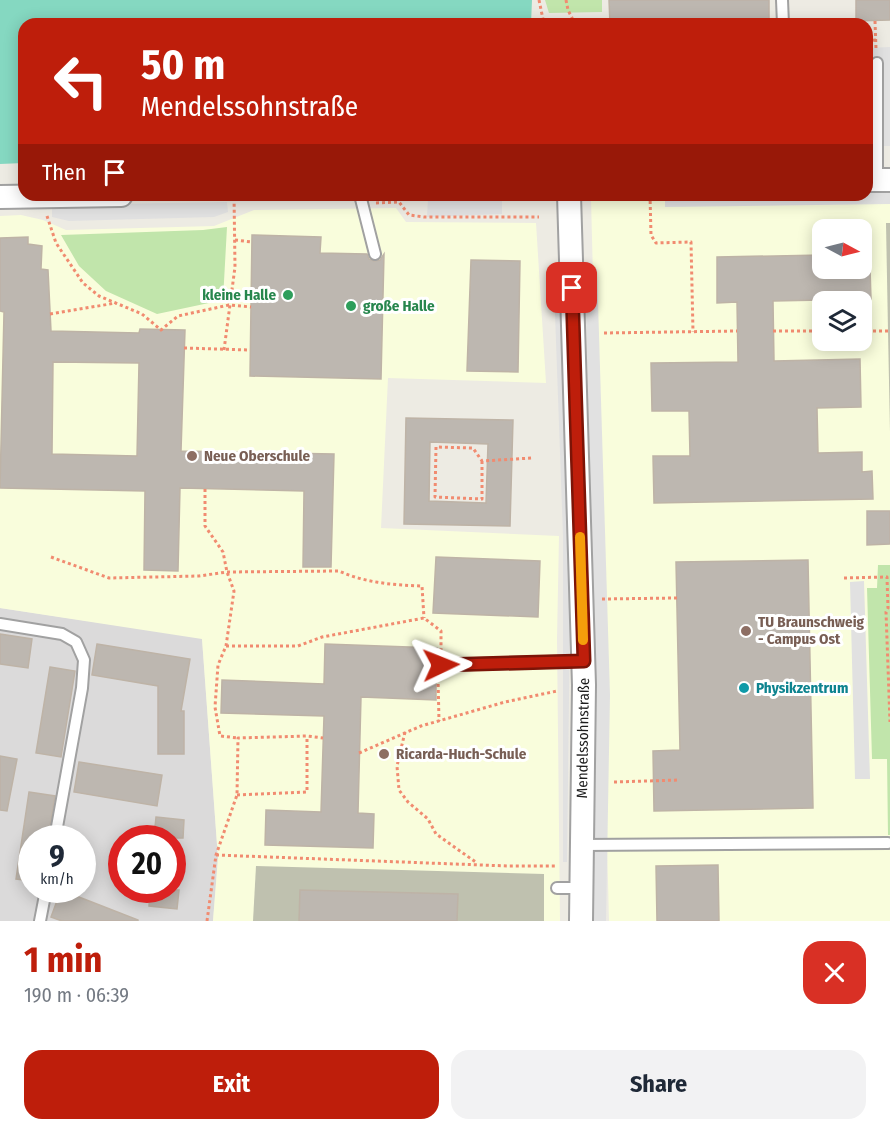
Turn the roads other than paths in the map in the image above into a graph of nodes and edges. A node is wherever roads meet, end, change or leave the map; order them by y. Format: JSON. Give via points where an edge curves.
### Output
{"nodes":[{"id":1,"x":782,"y":0,"type":"edge"},
{"id":2,"x":783,"y":18,"type":"edge"},
{"id":3,"x":877,"y":63,"type":"road end"},
{"id":4,"x":878,"y":180,"type":"edge"},
{"id":5,"x":0,"y":197,"type":"edge"},
{"id":6,"x":18,"y":197,"type":"edge"},
{"id":7,"x":362,"y":201,"type":"edge"},
{"id":8,"x":569,"y":201,"type":"edge"},
{"id":9,"x":375,"y":254,"type":"dead end"},
{"id":10,"x":0,"y":624,"type":"edge"},
{"id":11,"x":584,"y":661,"type":"junction"},
{"id":12,"x":438,"y":665,"type":"dead end"},
{"id":13,"x":57,"y":825,"type":"edge"},
{"id":14,"x":888,"y":843,"type":"dead end"},
{"id":15,"x":582,"y":845,"type":"junction"},
{"id":16,"x":556,"y":888,"type":"dead end"},
{"id":17,"x":581,"y":888,"type":"junction"},
{"id":18,"x":43,"y":903,"type":"edge"},
{"id":19,"x":40,"y":921,"type":"edge"},
{"id":20,"x":581,"y":921,"type":"edge"}],
"edges":[{"from":1,"to":2,"type":"lane"},
{"from":3,"to":4,"type":"lane"},
{"from":5,"to":6,"type":"street"},
{"from":7,"to":9,"type":"lane"},
{"from":8,"to":11,"type":"street","name":"Mendelssohnstraße"},
{"from":10,"to":13,"type":"lane","via":[[62,634],[76,642],[84,660]]},
{"from":11,"to":12,"type":"lane"},
{"from":11,"to":15,"type":"street","name":"Mendelssohnstraße"},
{"from":14,"to":15,"type":"lane"},
{"from":15,"to":17,"type":"street","name":"Mendelssohnstraße"},
{"from":16,"to":17,"type":"lane"},
{"from":17,"to":20,"type":"street","name":"Mendelssohnstraße"},
{"from":18,"to":19,"type":"lane"}]}
